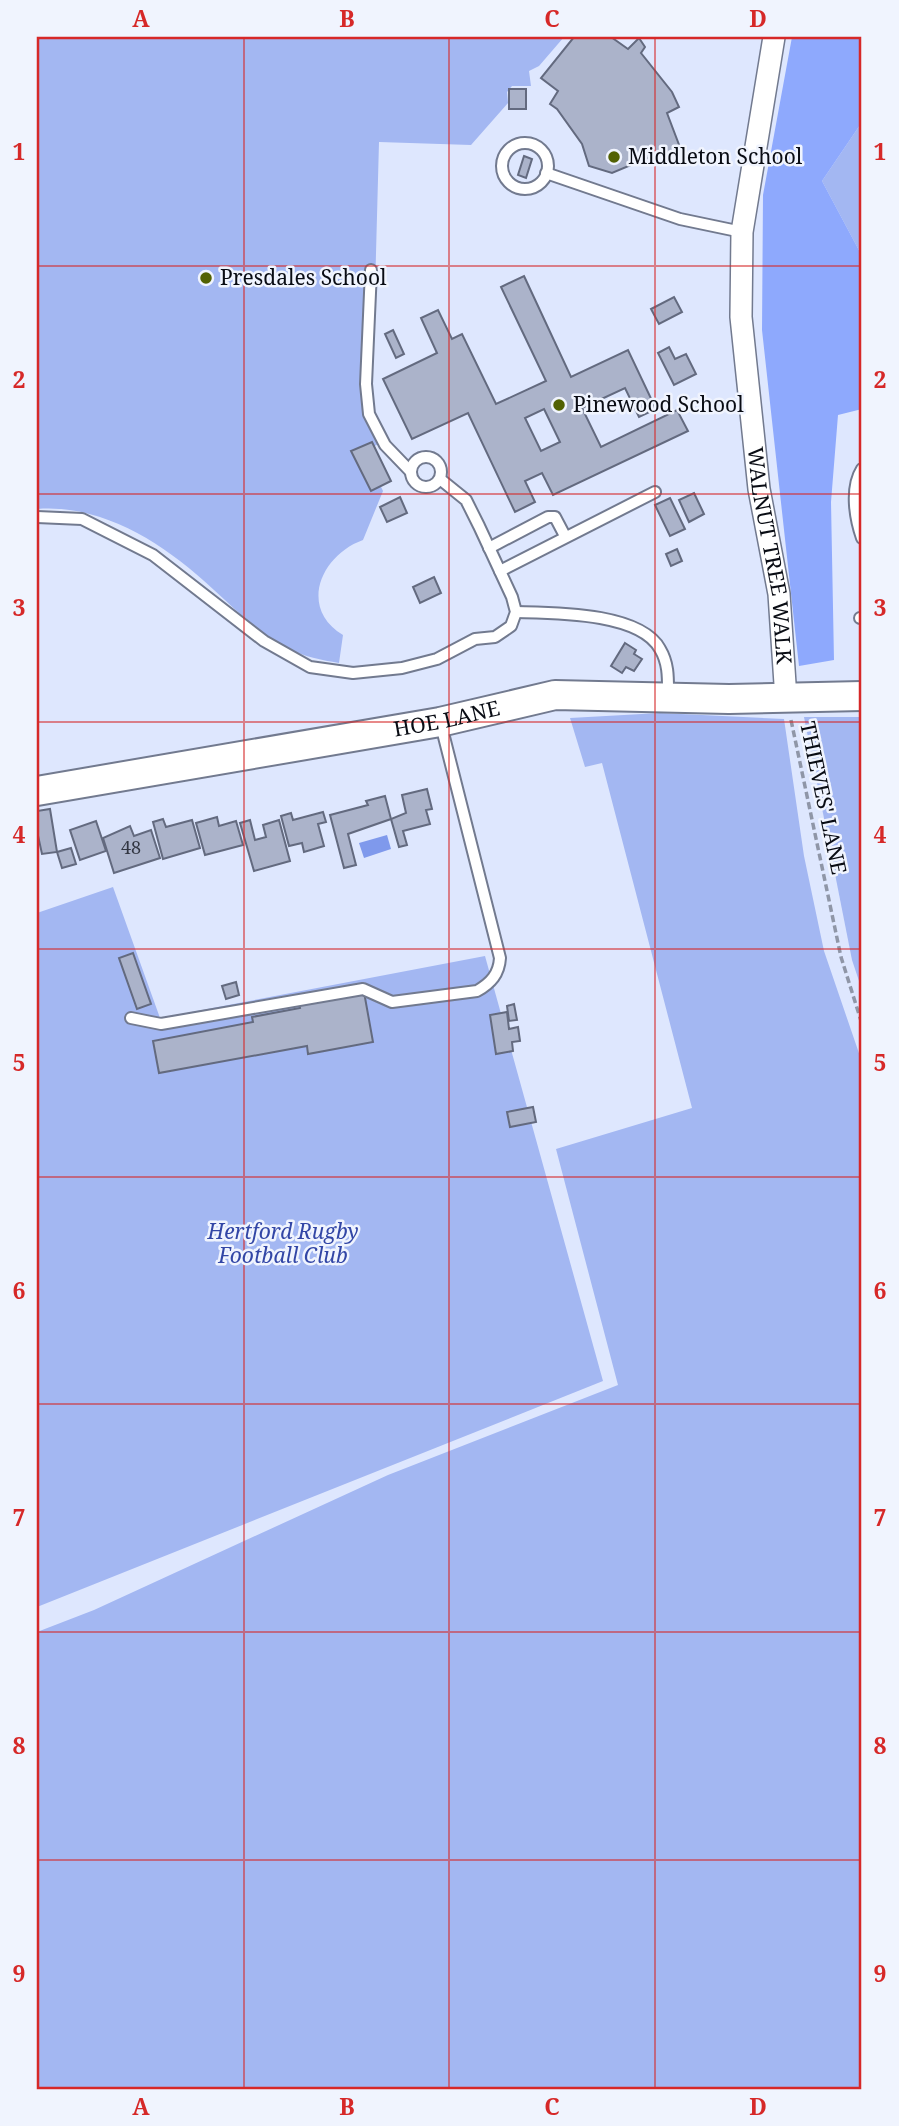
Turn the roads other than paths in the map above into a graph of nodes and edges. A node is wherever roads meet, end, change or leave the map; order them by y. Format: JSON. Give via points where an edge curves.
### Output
{"nodes":[{"id":1,"x":774,"y":37,"type":"edge"},
{"id":2,"x":546,"y":173,"type":"junction"},
{"id":3,"x":743,"y":232,"type":"junction"},
{"id":4,"x":371,"y":270,"type":"dead end"},
{"id":5,"x":862,"y":469,"type":"edge"},
{"id":6,"x":411,"y":472,"type":"junction"},
{"id":7,"x":440,"y":479,"type":"junction"},
{"id":8,"x":655,"y":492,"type":"dead end"},
{"id":9,"x":37,"y":517,"type":"edge"},
{"id":10,"x":565,"y":536,"type":"junction"},
{"id":11,"x":862,"y":538,"type":"edge"},
{"id":12,"x":489,"y":548,"type":"junction"},
{"id":13,"x":500,"y":571,"type":"junction"},
{"id":14,"x":516,"y":612,"type":"junction"},
{"id":15,"x":668,"y":696,"type":"junction"},
{"id":16,"x":862,"y":696,"type":"edge"},
{"id":17,"x":786,"y":699,"type":"junction"},
{"id":18,"x":440,"y":722,"type":"junction"},
{"id":19,"x":37,"y":791,"type":"edge"},
{"id":20,"x":131,"y":1018,"type":"dead end"}],
"edges":[{"from":1,"to":3,"type":"street","name":"WALNUT TREE WALK"},
{"from":2,"to":2,"type":"lane","via":[[537,185],[522,189],[508,182],[503,160],[512,147],[535,146],[545,157]]},
{"from":2,"to":3,"type":"lane","via":[[680,219]]},
{"from":3,"to":17,"type":"street","name":"WALNUT TREE WALK","via":[[745,378],[779,594]]},
{"from":4,"to":6,"type":"lane","via":[[369,414],[385,445]]},
{"from":5,"to":11,"type":"lane","via":[[856,478],[855,497]]},
{"from":6,"to":7,"type":"lane","via":[[423,487]]},
{"from":6,"to":7,"type":"lane","via":[[414,463],[428,457],[440,464]]},
{"from":7,"to":12,"type":"lane","via":[[466,500]]},
{"from":8,"to":10,"type":"lane"},
{"from":9,"to":14,"type":"lane","via":[[82,519],[153,555],[236,621],[310,667],[353,673],[438,659],[475,639],[495,637],[511,626]]},
{"from":10,"to":12,"type":"lane","via":[[555,517],[548,517]]},
{"from":10,"to":13,"type":"lane"},
{"from":12,"to":13,"type":"lane"},
{"from":13,"to":14,"type":"lane"},
{"from":14,"to":15,"type":"lane","via":[[586,615],[640,632],[659,646],[668,668]]},
{"from":15,"to":17,"type":"street","name":"HOE LANE"},
{"from":15,"to":18,"type":"street","name":"HOE LANE","via":[[555,695]]},
{"from":16,"to":17,"type":"street","name":"HOE LANE"},
{"from":18,"to":19,"type":"street","name":"HOE LANE"},
{"from":18,"to":20,"type":"lane","via":[[500,958],[495,976],[485,986],[392,1002],[363,989],[161,1024]]}]}
